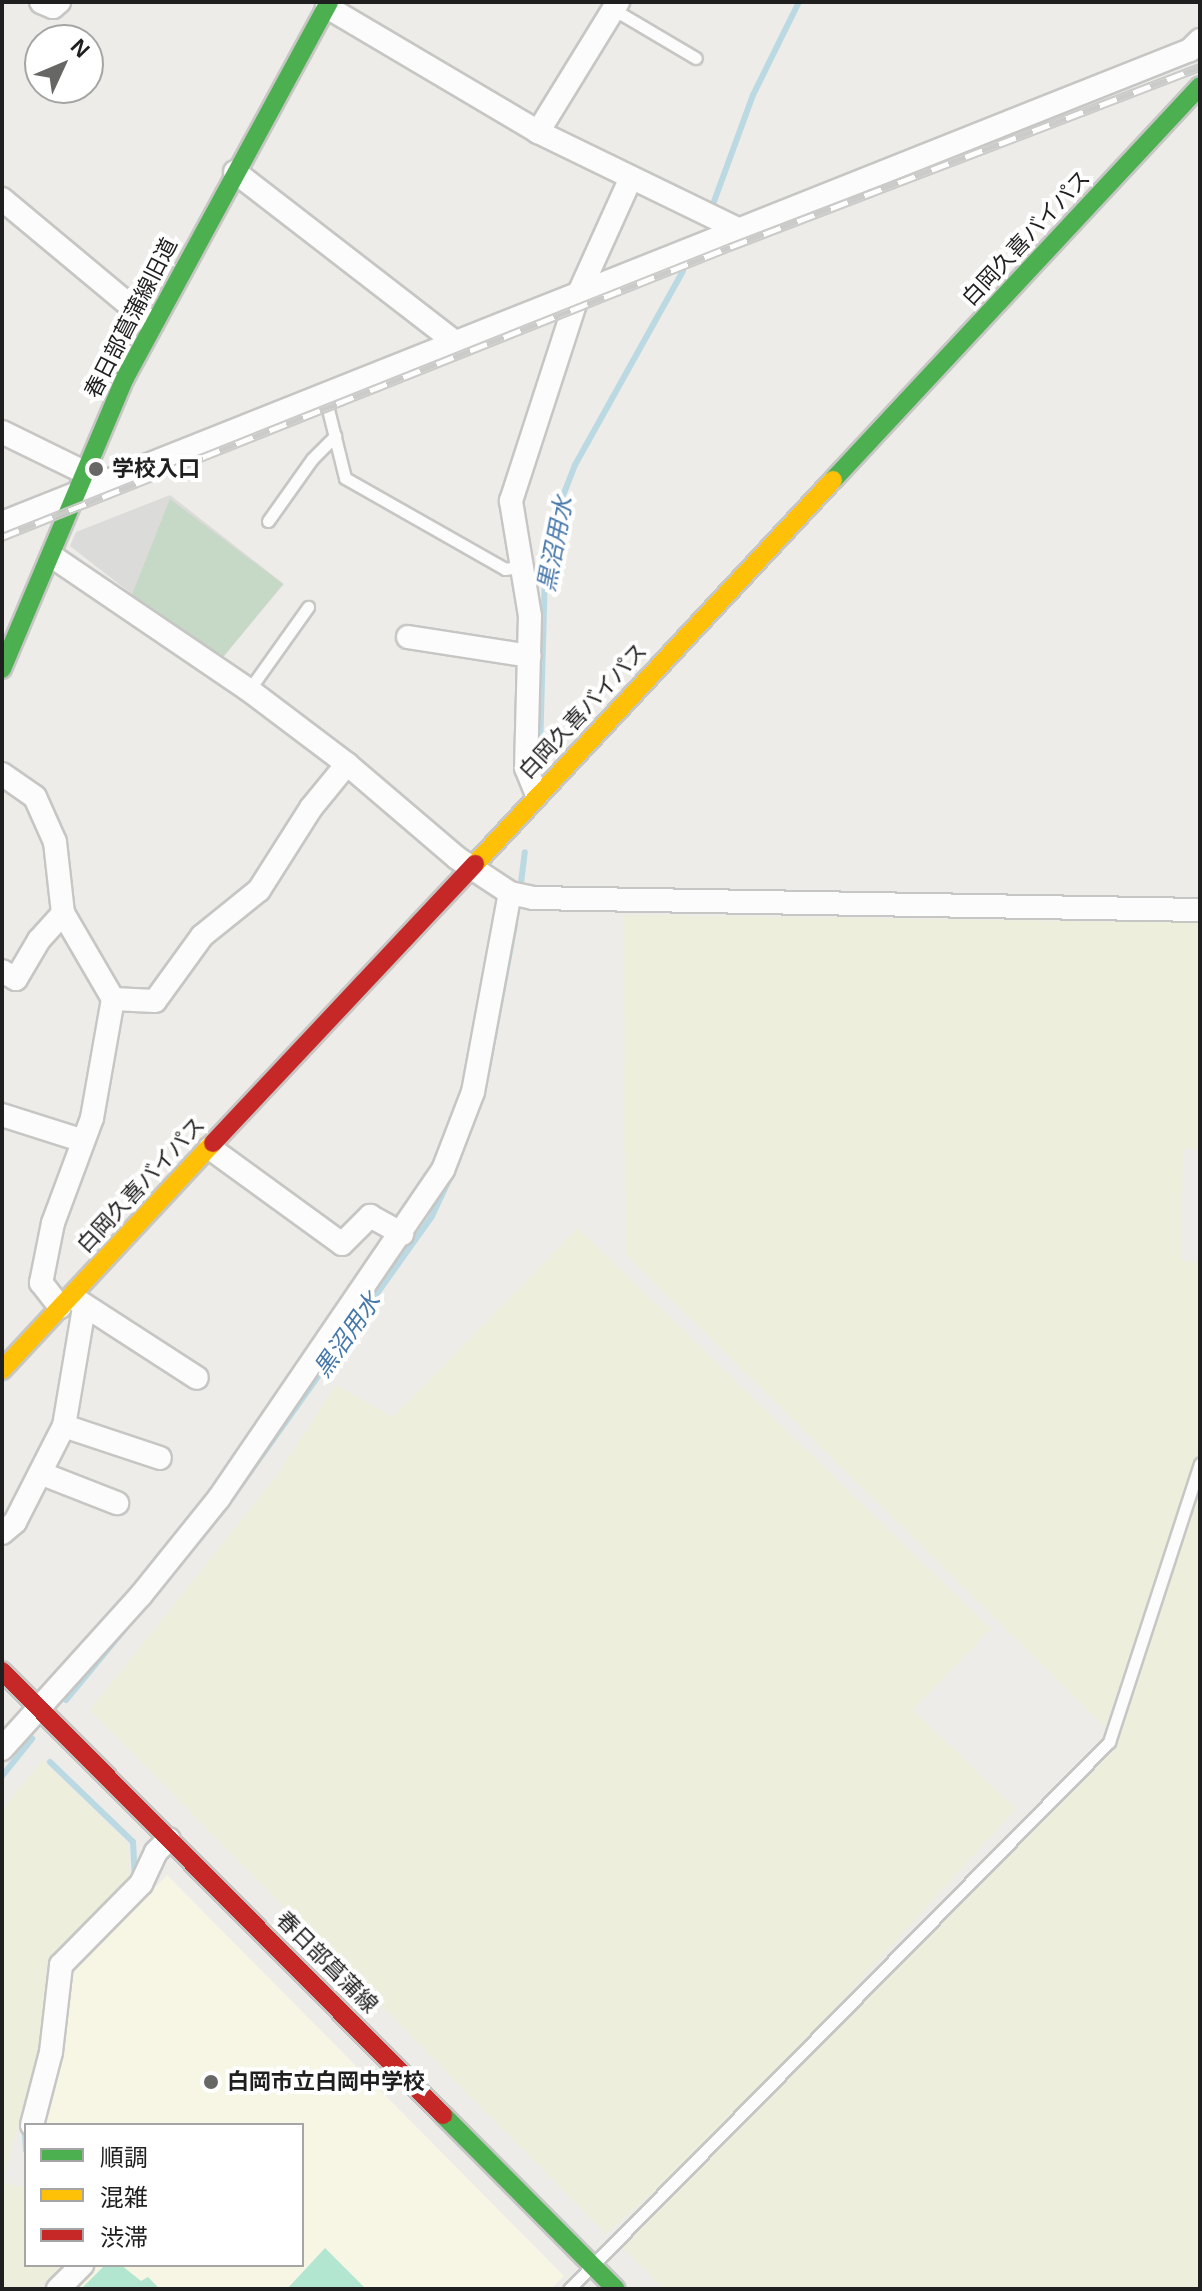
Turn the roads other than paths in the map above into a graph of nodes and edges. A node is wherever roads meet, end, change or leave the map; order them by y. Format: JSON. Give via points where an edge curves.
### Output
{"nodes":[{"id":1,"x":41,"y":2,"type":"edge"},
{"id":2,"x":59,"y":2,"type":"edge"},
{"id":3,"x":328,"y":4,"type":"edge"},
{"id":4,"x":616,"y":6,"type":"edge"},
{"id":5,"x":1200,"y":40,"type":"edge"},
{"id":6,"x":696,"y":58,"type":"dead end"},
{"id":7,"x":1200,"y":86,"type":"edge"},
{"id":8,"x":538,"y":132,"type":"junction"},
{"id":9,"x":235,"y":172,"type":"junction"},
{"id":10,"x":630,"y":180,"type":"junction"},
{"id":11,"x":2,"y":199,"type":"edge"},
{"id":12,"x":740,"y":230,"type":"junction"},
{"id":13,"x":578,"y":295,"type":"junction"},
{"id":14,"x":152,"y":324,"type":"junction"},
{"id":15,"x":456,"y":343,"type":"junction"},
{"id":16,"x":325,"y":397,"type":"junction"},
{"id":17,"x":2,"y":432,"type":"edge"},
{"id":18,"x":335,"y":436,"type":"junction"},
{"id":19,"x":82,"y":483,"type":"junction"},
{"id":20,"x":268,"y":521,"type":"dead end"},
{"id":21,"x":2,"y":523,"type":"edge"},
{"id":22,"x":53,"y":557,"type":"junction"},
{"id":23,"x":518,"y":567,"type":"junction"},
{"id":24,"x":308,"y":607,"type":"dead end"},
{"id":25,"x":408,"y":637,"type":"dead end"},
{"id":26,"x":530,"y":656,"type":"junction"},
{"id":27,"x":2,"y":669,"type":"edge"},
{"id":28,"x":249,"y":690,"type":"junction"},
{"id":29,"x":347,"y":764,"type":"junction"},
{"id":30,"x":2,"y":774,"type":"edge"},
{"id":31,"x":537,"y":795,"type":"junction"},
{"id":32,"x":470,"y":868,"type":"junction"},
{"id":33,"x":510,"y":893,"type":"junction"},
{"id":34,"x":1200,"y":910,"type":"edge"},
{"id":35,"x":63,"y":913,"type":"junction"},
{"id":36,"x":2,"y":971,"type":"edge"},
{"id":37,"x":113,"y":999,"type":"junction"},
{"id":38,"x":2,"y":1115,"type":"edge"},
{"id":39,"x":81,"y":1140,"type":"junction"},
{"id":40,"x":210,"y":1148,"type":"junction"},
{"id":41,"x":402,"y":1234,"type":"junction"},
{"id":42,"x":72,"y":1304,"type":"junction"},
{"id":43,"x":2,"y":1370,"type":"edge"},
{"id":44,"x":197,"y":1378,"type":"dead end"},
{"id":45,"x":64,"y":1426,"type":"junction"},
{"id":46,"x":160,"y":1458,"type":"dead end"},
{"id":47,"x":1200,"y":1464,"type":"edge"},
{"id":48,"x":40,"y":1473,"type":"junction"},
{"id":49,"x":117,"y":1503,"type":"dead end"},
{"id":50,"x":2,"y":1533,"type":"edge"},
{"id":51,"x":2,"y":1671,"type":"edge"},
{"id":52,"x":37,"y":1707,"type":"junction"},
{"id":53,"x":2,"y":1749,"type":"edge"},
{"id":54,"x":169,"y":1839,"type":"junction"},
{"id":55,"x":33,"y":2123,"type":"edge"},
{"id":56,"x":592,"y":2265,"type":"junction"},
{"id":57,"x":80,"y":2267,"type":"edge"},
{"id":58,"x":573,"y":2288,"type":"edge"},
{"id":59,"x":58,"y":2289,"type":"edge"},
{"id":60,"x":616,"y":2289,"type":"edge"}],
"edges":[{"from":1,"to":2,"type":"street","via":[[53,7]]},
{"from":3,"to":8,"type":"street"},
{"from":3,"to":9,"type":"main road","name":"春日部菖蒲線旧道"},
{"from":4,"to":6,"type":"lane"},
{"from":4,"to":8,"type":"street"},
{"from":5,"to":12,"type":"street","via":[[1190,50]]},
{"from":7,"to":31,"type":"main road","name":"白岡久喜バイパス"},
{"from":8,"to":10,"type":"street"},
{"from":9,"to":14,"type":"main road","name":"春日部菖蒲線旧道"},
{"from":9,"to":15,"type":"street"},
{"from":10,"to":12,"type":"street"},
{"from":10,"to":13,"type":"street"},
{"from":11,"to":14,"type":"street"},
{"from":12,"to":13,"type":"street"},
{"from":13,"to":15,"type":"street"},
{"from":13,"to":23,"type":"street","via":[[511,501]]},
{"from":14,"to":19,"type":"main road","name":"春日部菖蒲線旧道"},
{"from":15,"to":16,"type":"street"},
{"from":16,"to":18,"type":"lane"},
{"from":16,"to":19,"type":"street"},
{"from":17,"to":19,"type":"street"},
{"from":18,"to":20,"type":"lane"},
{"from":18,"to":23,"type":"lane","via":[[345,478],[505,569]]},
{"from":19,"to":21,"type":"street"},
{"from":19,"to":22,"type":"main road","name":"春日部菖蒲線旧道"},
{"from":22,"to":27,"type":"main road","name":"春日部菖蒲線旧道"},
{"from":22,"to":28,"type":"street"},
{"from":23,"to":26,"type":"street","via":[[530,616]]},
{"from":24,"to":28,"type":"lane"},
{"from":25,"to":26,"type":"street"},
{"from":26,"to":31,"type":"street","via":[[526,768]]},
{"from":28,"to":29,"type":"street"},
{"from":29,"to":32,"type":"street"},
{"from":29,"to":37,"type":"street","via":[[311,808],[259,890],[202,936],[155,1001]]},
{"from":30,"to":35,"type":"street","via":[[35,797],[55,842]]},
{"from":31,"to":32,"type":"main road","name":"白岡久喜バイパス"},
{"from":32,"to":33,"type":"street"},
{"from":32,"to":40,"type":"main road","name":"白岡久喜バイパス"},
{"from":33,"to":34,"type":"street","via":[[548,899]]},
{"from":33,"to":41,"type":"street","via":[[473,1092],[443,1170]]},
{"from":35,"to":36,"type":"street","via":[[16,979]]},
{"from":35,"to":37,"type":"street"},
{"from":37,"to":39,"type":"street","via":[[92,1118]]},
{"from":38,"to":39,"type":"street"},
{"from":39,"to":42,"type":"street","via":[[53,1223],[41,1283]]},
{"from":40,"to":41,"type":"street","via":[[342,1244],[370,1216]]},
{"from":40,"to":42,"type":"main road","name":"白岡久喜バイパス"},
{"from":41,"to":52,"type":"street","via":[[219,1498],[141,1595]]},
{"from":42,"to":43,"type":"main road","name":"白岡久喜バイパス"},
{"from":42,"to":44,"type":"street"},
{"from":42,"to":45,"type":"street"},
{"from":45,"to":46,"type":"street"},
{"from":45,"to":48,"type":"street"},
{"from":47,"to":56,"type":"lane","via":[[1109,1742]]},
{"from":48,"to":49,"type":"street"},
{"from":48,"to":50,"type":"street","via":[[15,1522]]},
{"from":51,"to":52,"type":"main road","name":"春日部菖蒲線"},
{"from":52,"to":53,"type":"street"},
{"from":52,"to":54,"type":"main road","name":"春日部菖蒲線"},
{"from":54,"to":55,"type":"street","via":[[156,1852],[141,1884],[61,1965],[51,2052]]},
{"from":54,"to":56,"type":"main road","name":"春日部菖蒲線"},
{"from":56,"to":58,"type":"lane"},
{"from":56,"to":60,"type":"main road","name":"春日部菖蒲線"},
{"from":57,"to":59,"type":"street"}]}
